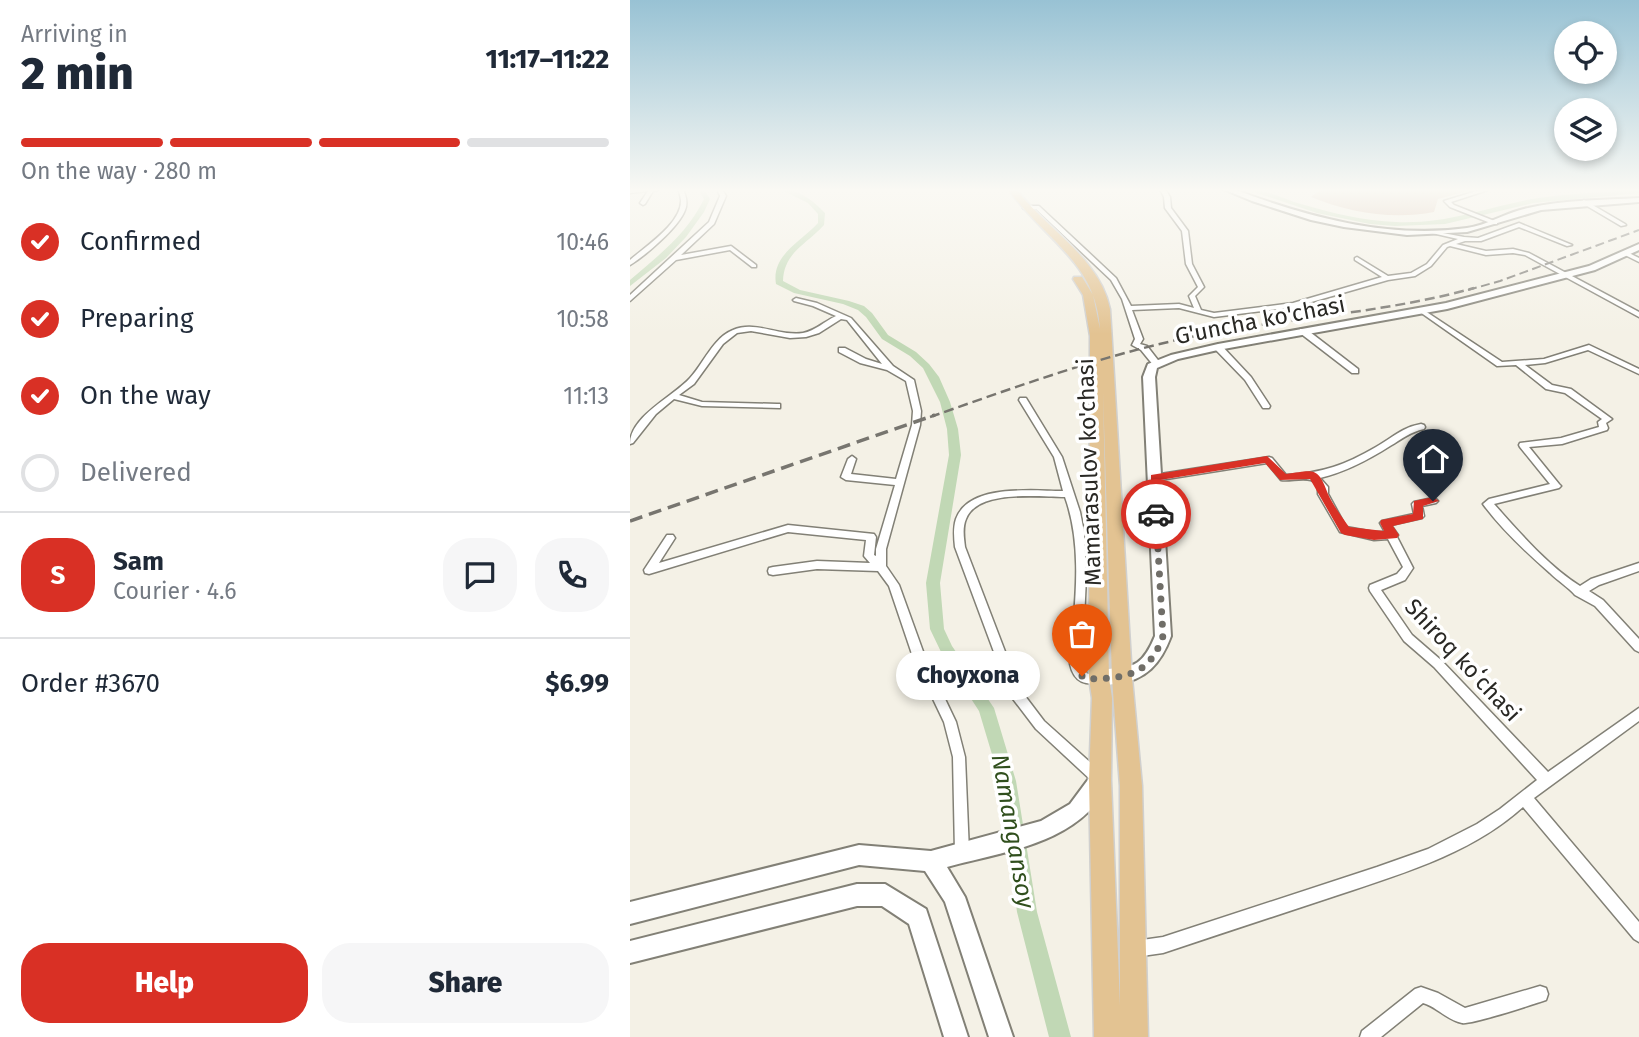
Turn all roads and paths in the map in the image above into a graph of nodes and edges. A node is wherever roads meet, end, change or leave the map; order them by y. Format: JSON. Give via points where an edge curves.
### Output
{"nodes":[{"id":1,"x":659,"y":237,"type":"edge"},
{"id":2,"x":697,"y":237,"type":"edge"},
{"id":3,"x":1043,"y":237,"type":"edge"},
{"id":4,"x":1054,"y":237,"type":"edge"},
{"id":5,"x":1071,"y":237,"type":"edge"},
{"id":6,"x":1186,"y":237,"type":"edge"},
{"id":7,"x":1457,"y":237,"type":"edge"},
{"id":8,"x":1486,"y":237,"type":"edge"},
{"id":9,"x":1550,"y":237,"type":"edge"},
{"id":10,"x":1464,"y":239,"type":"junction"},
{"id":11,"x":1451,"y":245,"type":"junction"},
{"id":12,"x":1569,"y":245,"type":"dead end"},
{"id":13,"x":1639,"y":247,"type":"edge"},
{"id":14,"x":1625,"y":253,"type":"junction"},
{"id":15,"x":675,"y":258,"type":"junction"},
{"id":16,"x":1357,"y":259,"type":"dead end"},
{"id":17,"x":1639,"y":260,"type":"edge"},
{"id":18,"x":630,"y":263,"type":"edge"},
{"id":19,"x":754,"y":266,"type":"dead end"},
{"id":20,"x":1567,"y":274,"type":"junction"},
{"id":21,"x":1387,"y":278,"type":"junction"},
{"id":22,"x":630,"y":299,"type":"edge"},
{"id":23,"x":796,"y":300,"type":"dead end"},
{"id":24,"x":1129,"y":309,"type":"junction"},
{"id":25,"x":1198,"y":309,"type":"junction"},
{"id":26,"x":1422,"y":311,"type":"junction"},
{"id":27,"x":844,"y":316,"type":"junction"},
{"id":28,"x":1639,"y":316,"type":"edge"},
{"id":29,"x":1303,"y":331,"type":"junction"},
{"id":30,"x":1218,"y":347,"type":"junction"},
{"id":31,"x":842,"y":350,"type":"dead end"},
{"id":32,"x":1157,"y":364,"type":"junction"},
{"id":33,"x":1519,"y":364,"type":"junction"},
{"id":34,"x":890,"y":368,"type":"junction"},
{"id":35,"x":1355,"y":371,"type":"dead end"},
{"id":36,"x":1639,"y":372,"type":"edge"},
{"id":37,"x":672,"y":396,"type":"junction"},
{"id":38,"x":1023,"y":400,"type":"dead end"},
{"id":39,"x":777,"y":406,"type":"dead end"},
{"id":40,"x":1266,"y":407,"type":"dead end"},
{"id":41,"x":1421,"y":427,"type":"dead end"},
{"id":42,"x":630,"y":441,"type":"edge"},
{"id":43,"x":852,"y":459,"type":"dead end"},
{"id":44,"x":1312,"y":475,"type":"junction"},
{"id":45,"x":1154,"y":478,"type":"junction"},
{"id":46,"x":901,"y":482,"type":"junction"},
{"id":47,"x":1069,"y":494,"type":"junction"},
{"id":48,"x":1433,"y":501,"type":"dead end"},
{"id":49,"x":1393,"y":535,"type":"junction"},
{"id":50,"x":670,"y":538,"type":"dead end"},
{"id":51,"x":881,"y":567,"type":"junction"},
{"id":52,"x":1639,"y":567,"type":"edge"},
{"id":53,"x":773,"y":571,"type":"dead end"},
{"id":54,"x":1579,"y":592,"type":"junction"},
{"id":55,"x":1639,"y":647,"type":"edge"},
{"id":56,"x":1099,"y":678,"type":"junction"},
{"id":57,"x":1122,"y":678,"type":"junction"},
{"id":58,"x":1638,"y":716,"type":"edge"},
{"id":59,"x":1100,"y":780,"type":"junction"},
{"id":60,"x":1547,"y":781,"type":"junction"},
{"id":61,"x":1524,"y":797,"type":"junction"},
{"id":62,"x":962,"y":852,"type":"junction"},
{"id":63,"x":931,"y":861,"type":"junction"},
{"id":64,"x":630,"y":913,"type":"edge"},
{"id":65,"x":1639,"y":934,"type":"edge"},
{"id":66,"x":1134,"y":949,"type":"junction"},
{"id":67,"x":630,"y":952,"type":"edge"},
{"id":68,"x":1540,"y":994,"type":"dead end"},
{"id":69,"x":956,"y":1037,"type":"edge"},
{"id":70,"x":1002,"y":1037,"type":"edge"},
{"id":71,"x":1108,"y":1037,"type":"edge"},
{"id":72,"x":1133,"y":1037,"type":"edge"},
{"id":73,"x":1368,"y":1037,"type":"edge"}],
"edges":[{"from":1,"to":18,"type":"street"},
{"from":2,"to":15,"type":"street"},
{"from":3,"to":56,"type":"main road","name":"Mamarasulov ko'chasi","via":[[1073,270],[1088,295],[1096,336]]},
{"from":4,"to":57,"type":"main road","name":"Mamarasulov ko'chasi","via":[[1101,294],[1107,337]]},
{"from":5,"to":24,"type":"street","via":[[1114,279]]},
{"from":6,"to":25,"type":"street","via":[[1189,264],[1201,287],[1192,296]]},
{"from":7,"to":10,"type":"street"},
{"from":8,"to":10,"type":"street"},
{"from":9,"to":12,"type":"street"},
{"from":10,"to":11,"type":"street"},
{"from":11,"to":20,"type":"street","via":[[1486,253],[1524,253]]},
{"from":11,"to":21,"type":"street","via":[[1419,272]]},
{"from":13,"to":14,"type":"street","name":"G'uncha ko'chasi"},
{"from":14,"to":17,"type":"street"},
{"from":14,"to":20,"type":"street","name":"G'uncha ko'chasi"},
{"from":15,"to":19,"type":"street","via":[[731,248]]},
{"from":15,"to":22,"type":"street"},
{"from":16,"to":21,"type":"street"},
{"from":20,"to":26,"type":"street","name":"G'uncha ko'chasi"},
{"from":20,"to":28,"type":"street"},
{"from":21,"to":25,"type":"street","via":[[1294,305],[1214,315]]},
{"from":23,"to":27,"type":"street"},
{"from":24,"to":25,"type":"street"},
{"from":24,"to":32,"type":"street","via":[[1139,339],[1136,345]]},
{"from":26,"to":29,"type":"street","name":"G'uncha ko'chasi"},
{"from":26,"to":33,"type":"street","via":[[1496,362]]},
{"from":27,"to":34,"type":"street"},
{"from":27,"to":37,"type":"street","via":[[806,335],[737,331],[716,349],[693,380]]},
{"from":29,"to":30,"type":"street","name":"G'uncha ko'chasi"},
{"from":29,"to":35,"type":"street"},
{"from":30,"to":32,"type":"street","name":"G'uncha ko'chasi"},
{"from":30,"to":40,"type":"street"},
{"from":31,"to":34,"type":"street"},
{"from":32,"to":45,"type":"street","name":"G'uncha ko'chasi","via":[[1149,377]]},
{"from":33,"to":36,"type":"street","via":[[1545,361],[1589,346]]},
{"from":33,"to":54,"type":"street","via":[[1549,387],[1568,391],[1608,418],[1602,422],[1604,428],[1562,441],[1523,445],[1556,486],[1488,503],[1524,544]]},
{"from":34,"to":46,"type":"street","via":[[910,380],[917,411]]},
{"from":37,"to":39,"type":"street","via":[[702,404]]},
{"from":37,"to":42,"type":"street"},
{"from":38,"to":47,"type":"street","via":[[1058,457]]},
{"from":41,"to":44,"type":"street","via":[[1408,428],[1390,443],[1330,472]]},
{"from":43,"to":46,"type":"street","via":[[846,477]]},
{"from":44,"to":45,"type":"street","via":[[1284,478],[1267,460]]},
{"from":44,"to":49,"type":"street","via":[[1343,530]]},
{"from":45,"to":57,"type":"street","name":"G'uncha ko'chasi","via":[[1163,636],[1145,667]]},
{"from":46,"to":51,"type":"street","via":[[881,549]]},
{"from":47,"to":56,"type":"street","via":[[1080,550],[1076,664],[1086,679]]},
{"from":47,"to":59,"type":"street","via":[[1014,493],[973,503],[959,523],[960,547],[1014,691],[1040,724]]},
{"from":48,"to":49,"type":"street","via":[[1418,504],[1419,516],[1385,523]]},
{"from":49,"to":60,"type":"street","name":"Shiroq koʻchasi","via":[[1408,568],[1401,577],[1374,588],[1408,638]]},
{"from":50,"to":51,"type":"street","via":[[649,570],[788,528],[871,537],[869,556]]},
{"from":51,"to":53,"type":"street","via":[[817,565]]},
{"from":51,"to":62,"type":"street","via":[[894,584],[919,657],[950,722],[959,757]]},
{"from":52,"to":54,"type":"street"},
{"from":54,"to":55,"type":"street","via":[[1598,603]]},
{"from":56,"to":57,"type":"street"},
{"from":56,"to":59,"type":"main road","name":"Mamarasulov ko'chasi"},
{"from":57,"to":66,"type":"main road","name":"Mamarasulov ko'chasi"},
{"from":58,"to":60,"type":"street"},
{"from":59,"to":62,"type":"street","via":[[1077,811],[1045,830]]},
{"from":59,"to":71,"type":"main road","name":"Mamarasulov ko'chasi"},
{"from":60,"to":61,"type":"street"},
{"from":61,"to":65,"type":"street"},
{"from":61,"to":66,"type":"street","via":[[1475,832],[1408,864],[1163,945]]},
{"from":62,"to":63,"type":"street"},
{"from":63,"to":64,"type":"street","via":[[859,855]]},
{"from":63,"to":70,"type":"street","via":[[954,897]]},
{"from":66,"to":72,"type":"main road","name":"Mamarasulov ko'chasi"},
{"from":67,"to":69,"type":"street","via":[[857,895],[885,895],[918,917]]},
{"from":68,"to":73,"type":"street","via":[[1465,1016],[1421,995]]}]}
